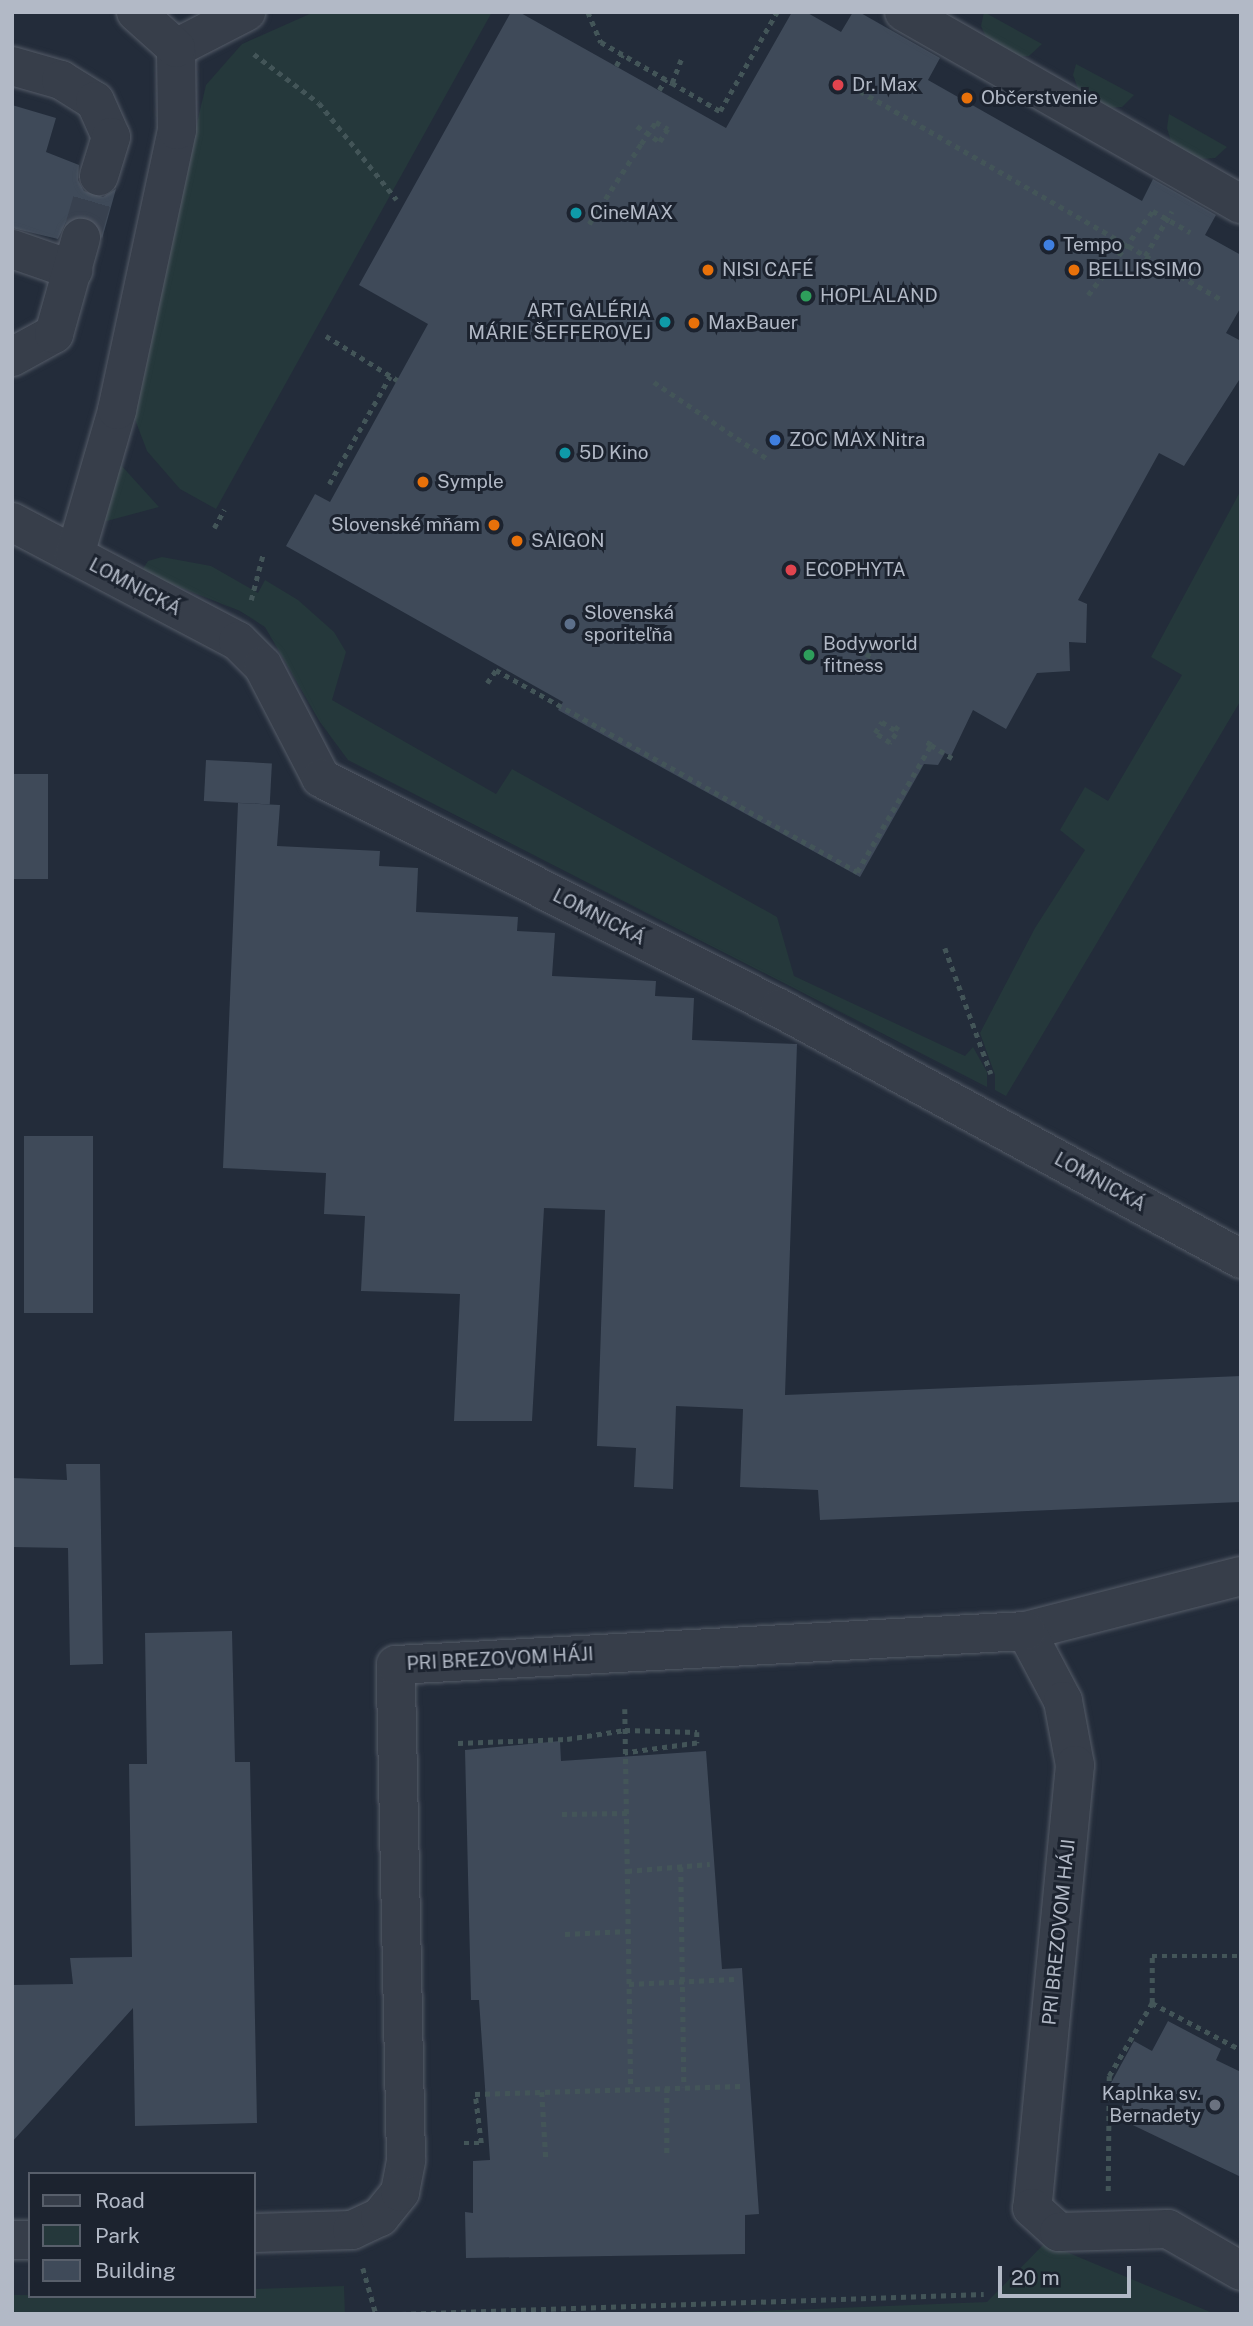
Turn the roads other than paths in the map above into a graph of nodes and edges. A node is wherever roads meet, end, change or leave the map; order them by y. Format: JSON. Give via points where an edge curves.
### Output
{"nodes":[{"id":1,"x":136,"y":12,"type":"edge"},
{"id":2,"x":904,"y":12,"type":"edge"},
{"id":3,"x":235,"y":17,"type":"edge"},
{"id":4,"x":176,"y":48,"type":"junction"},
{"id":5,"x":12,"y":66,"type":"edge"},
{"id":6,"x":99,"y":177,"type":"tunnel mouth"},
{"id":7,"x":1241,"y":204,"type":"edge"},
{"id":8,"x":23,"y":253,"type":"edge"},
{"id":9,"x":12,"y":357,"type":"edge"},
{"id":10,"x":12,"y":522,"type":"edge"},
{"id":11,"x":75,"y":555,"type":"junction"},
{"id":12,"x":1241,"y":1259,"type":"edge"},
{"id":13,"x":1241,"y":1576,"type":"edge"},
{"id":14,"x":1026,"y":1631,"type":"junction"},
{"id":15,"x":256,"y":2233,"type":"edge"},
{"id":16,"x":1241,"y":2271,"type":"edge"}],
"edges":[{"from":1,"to":4,"type":"street"},
{"from":2,"to":7,"type":"street"},
{"from":3,"to":4,"type":"street"},
{"from":4,"to":11,"type":"street","via":[[177,130],[117,410]]},
{"from":5,"to":6,"type":"street","via":[[61,80],[95,101],[111,137]]},
{"from":8,"to":9,"type":"street","via":[[77,254],[54,334]]},
{"from":10,"to":11,"type":"street","name":"LOMNICKÁ"},
{"from":11,"to":12,"type":"street","name":"LOMNICKÁ","via":[[238,641],[263,666],[321,778],[768,1002]]},
{"from":13,"to":14,"type":"street","name":"PRI BREZOVOM HÁJI"},
{"from":14,"to":15,"type":"street","name":"PRI BREZOVOM HÁJI","via":[[396,1665],[406,2160],[400,2192],[380,2217],[352,2230]]},
{"from":14,"to":16,"type":"street","name":"PRI BREZOVOM HÁJI","via":[[1063,1701],[1075,1765],[1032,2208],[1059,2231],[1168,2229]]}]}
